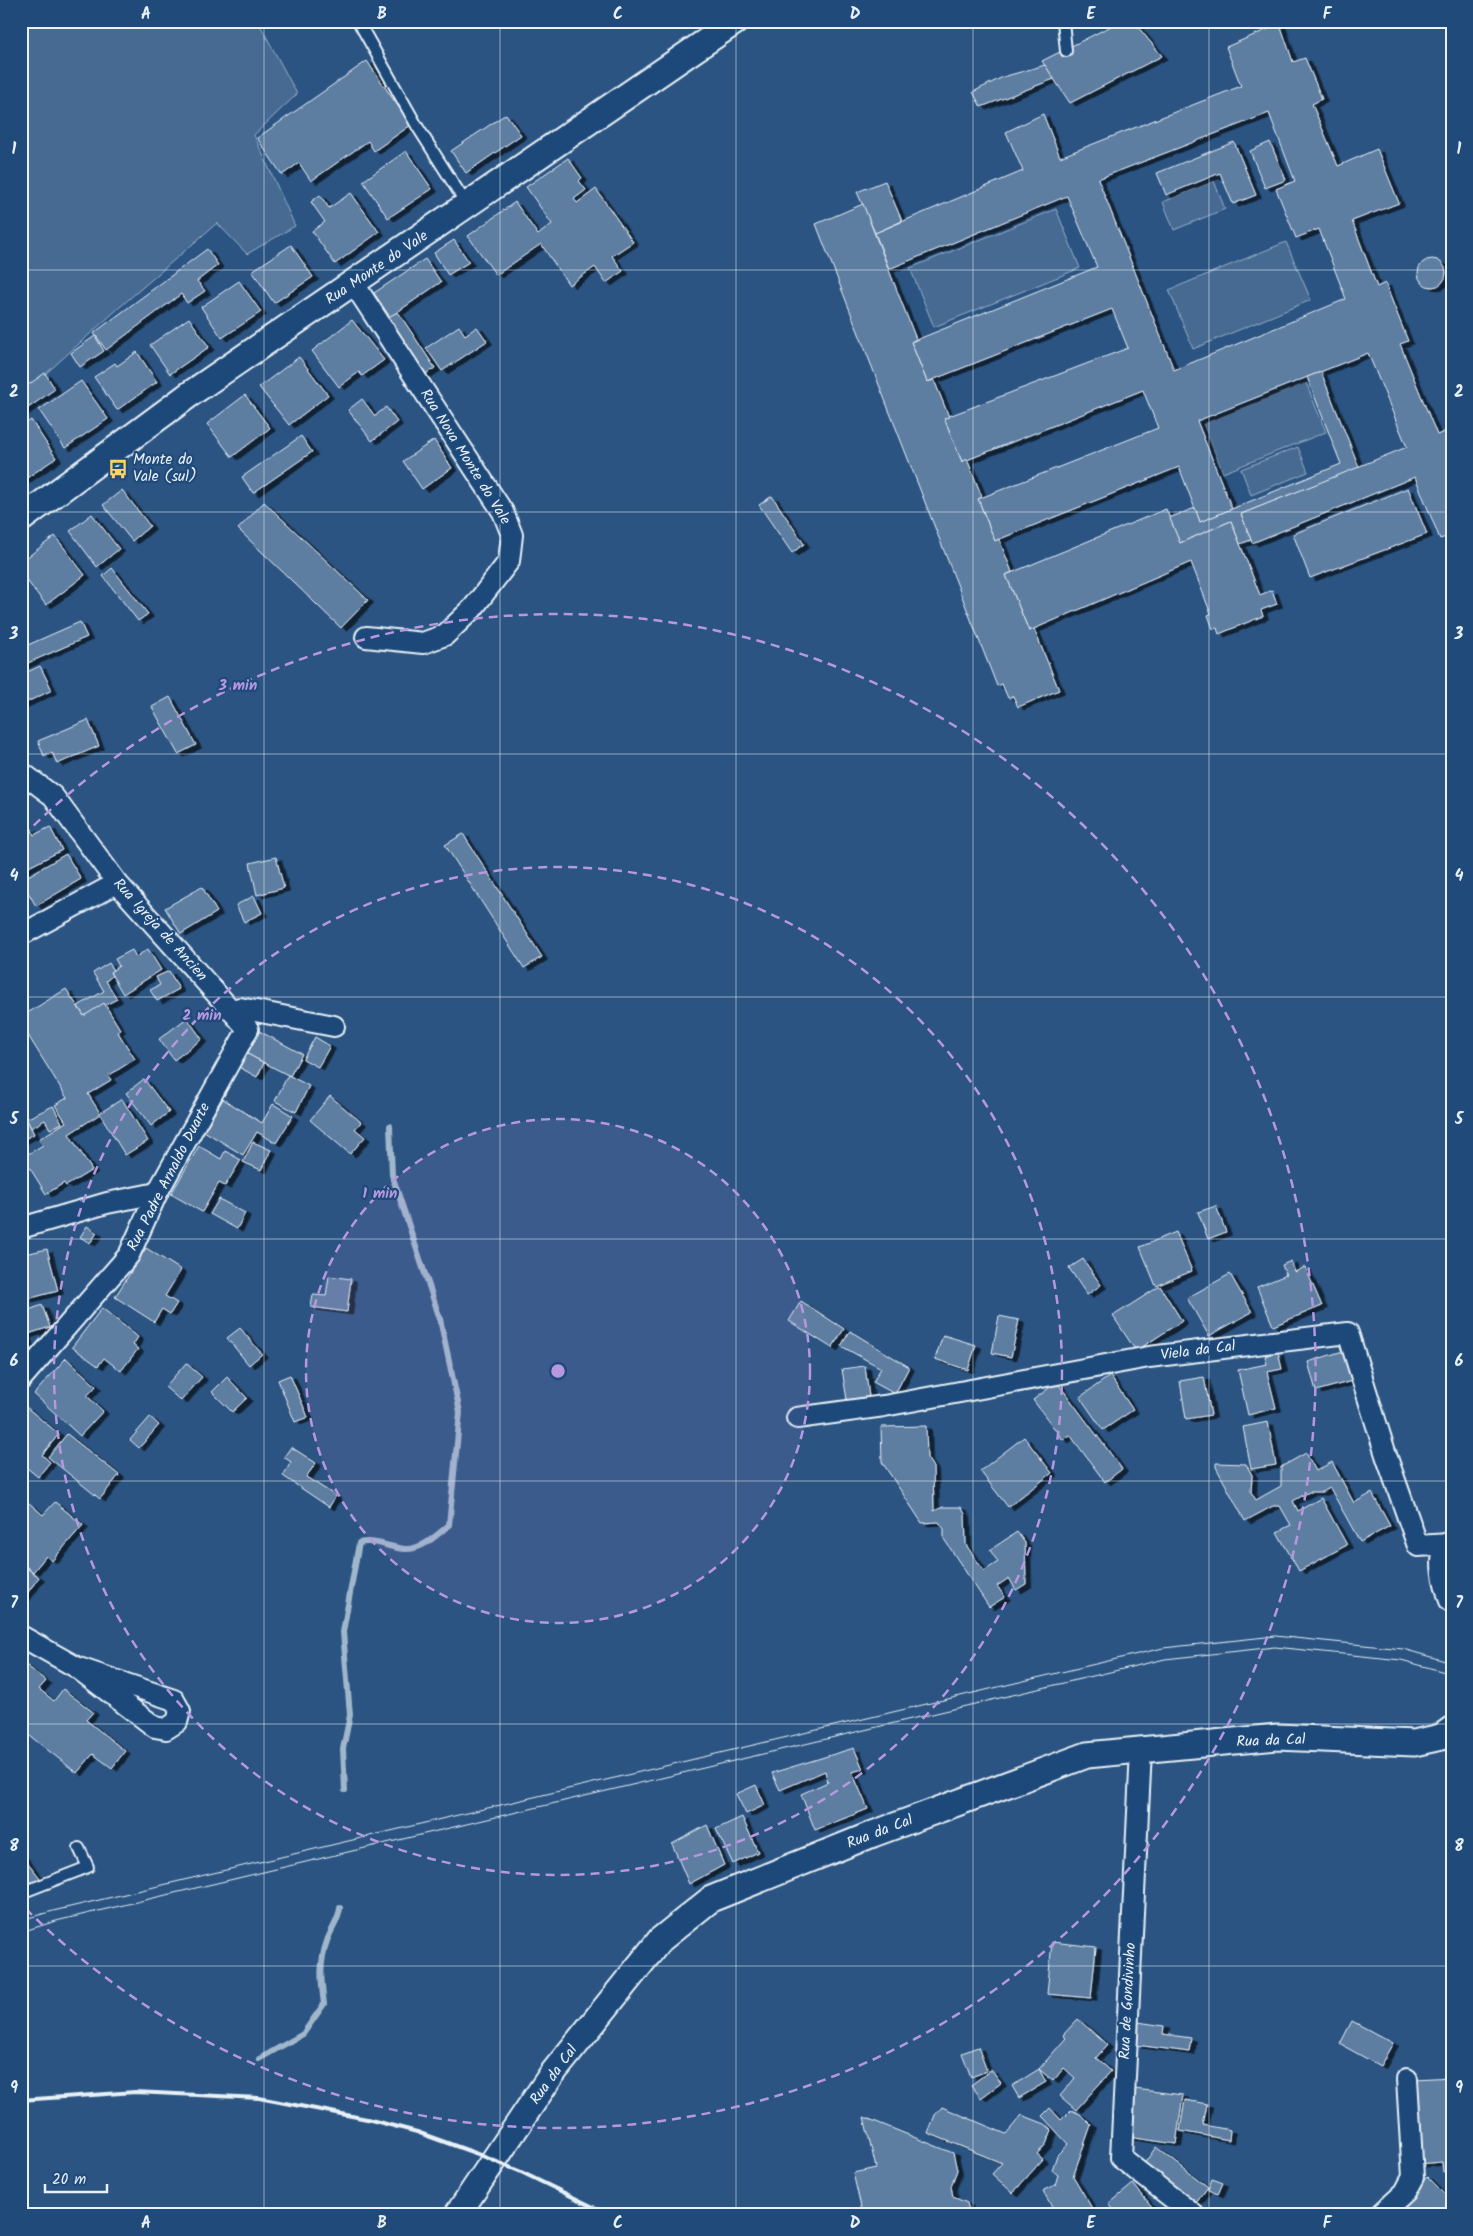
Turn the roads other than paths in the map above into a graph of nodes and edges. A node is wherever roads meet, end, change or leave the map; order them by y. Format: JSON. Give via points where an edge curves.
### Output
{"nodes":[{"id":1,"x":358,"y":21,"type":"edge"},
{"id":2,"x":736,"y":21,"type":"edge"},
{"id":3,"x":1063,"y":21,"type":"edge"},
{"id":4,"x":1066,"y":51,"type":"dead end"},
{"id":5,"x":468,"y":206,"type":"junction"},
{"id":6,"x":354,"y":284,"type":"junction"},
{"id":7,"x":21,"y":519,"type":"edge"},
{"id":8,"x":366,"y":637,"type":"dead end"},
{"id":9,"x":21,"y":772,"type":"edge"},
{"id":10,"x":117,"y":884,"type":"junction"},
{"id":11,"x":21,"y":935,"type":"edge"},
{"id":12,"x":232,"y":1010,"type":"junction"},
{"id":13,"x":334,"y":1026,"type":"dead end"},
{"id":14,"x":157,"y":1193,"type":"junction"},
{"id":15,"x":21,"y":1228,"type":"edge"},
{"id":16,"x":21,"y":1379,"type":"edge"},
{"id":17,"x":797,"y":1418,"type":"dead end"},
{"id":18,"x":1451,"y":1543,"type":"edge"},
{"id":19,"x":1452,"y":1599,"type":"edge"},
{"id":20,"x":21,"y":1636,"type":"edge"},
{"id":21,"x":76,"y":1667,"type":"dead end"},
{"id":22,"x":1452,"y":1729,"type":"edge"},
{"id":23,"x":1141,"y":1751,"type":"junction"},
{"id":24,"x":79,"y":1848,"type":"dead end"},
{"id":25,"x":21,"y":1893,"type":"edge"},
{"id":26,"x":1407,"y":2079,"type":"dead end"},
{"id":27,"x":457,"y":2215,"type":"edge"},
{"id":28,"x":1194,"y":2215,"type":"edge"},
{"id":29,"x":1380,"y":2215,"type":"edge"}],
"edges":[{"from":1,"to":5,"type":"lane","via":[[417,126]]},
{"from":2,"to":5,"type":"street","name":"Rua Monte do Vale"},
{"from":3,"to":4,"type":"lane"},
{"from":5,"to":6,"type":"street","name":"Rua Monte do Vale"},
{"from":6,"to":7,"type":"street","name":"Rua Monte do Vale","via":[[190,394]]},
{"from":6,"to":8,"type":"street","name":"Rua Nova Monte do Vale","via":[[503,512],[512,535],[508,561],[474,608],[444,635],[423,643]]},
{"from":9,"to":10,"type":"street","name":"Rua Igreja de Ancien","via":[[54,796]]},
{"from":10,"to":11,"type":"street"},
{"from":10,"to":12,"type":"street","name":"Rua Igreja de Ancien"},
{"from":12,"to":13,"type":"street","via":[[240,1008]]},
{"from":12,"to":14,"type":"street","name":"Rua Padre Arnaldo Duarte","via":[[248,1029]]},
{"from":14,"to":15,"type":"street","via":[[106,1203]]},
{"from":14,"to":16,"type":"street","name":"Rua Padre Arnaldo Duarte","via":[[129,1255]]},
{"from":17,"to":18,"type":"street","name":"Viela da Cal","via":[[884,1406],[1149,1357],[1348,1333],[1418,1546]]},
{"from":18,"to":19,"type":"street","via":[[1444,1568]]},
{"from":20,"to":21,"type":"street"},
{"from":22,"to":23,"type":"street","name":"Rua da Cal","via":[[1441,1737],[1414,1743],[1277,1738]]},
{"from":23,"to":27,"type":"street","name":"Rua da Cal","via":[[1087,1755],[873,1834],[711,1899],[654,1947],[552,2074]]},
{"from":23,"to":28,"type":"street","name":"Rua de Gondivinho","via":[[1120,2158]]},
{"from":24,"to":25,"type":"lane","via":[[88,1867]]},
{"from":26,"to":29,"type":"street","via":[[1413,2177],[1405,2192]]}]}
